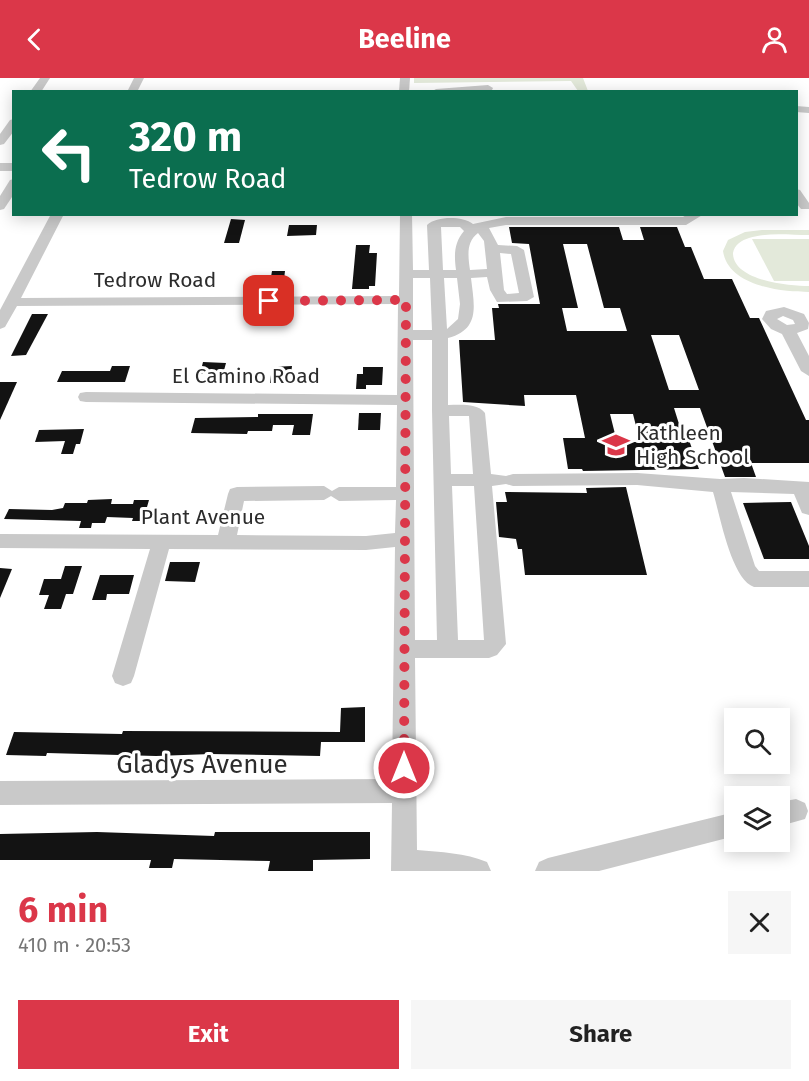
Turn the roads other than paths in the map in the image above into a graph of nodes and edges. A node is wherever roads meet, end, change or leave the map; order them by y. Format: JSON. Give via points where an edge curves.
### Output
{"nodes":[{"id":1,"x":488,"y":88,"type":"dead end"},
{"id":2,"x":462,"y":90,"type":"edge"},
{"id":3,"x":12,"y":125,"type":"edge"},
{"id":4,"x":0,"y":141,"type":"edge"},
{"id":5,"x":12,"y":186,"type":"edge"},
{"id":6,"x":0,"y":206,"type":"edge"},
{"id":7,"x":57,"y":216,"type":"edge"},
{"id":8,"x":406,"y":216,"type":"edge"},
{"id":9,"x":695,"y":216,"type":"edge"},
{"id":10,"x":469,"y":223,"type":"edge"},
{"id":11,"x":492,"y":249,"type":"junction"},
{"id":12,"x":494,"y":273,"type":"junction"},
{"id":13,"x":406,"y":274,"type":"junction"},
{"id":14,"x":437,"y":274,"type":"junction"},
{"id":15,"x":464,"y":274,"type":"junction"},
{"id":16,"x":406,"y":300,"type":"junction"},
{"id":17,"x":12,"y":302,"type":"junction"},
{"id":18,"x":0,"y":324,"type":"edge"},
{"id":19,"x":788,"y":330,"type":"dead end"},
{"id":20,"x":440,"y":333,"type":"junction"},
{"id":21,"x":406,"y":334,"type":"junction"},
{"id":22,"x":809,"y":371,"type":"edge"},
{"id":23,"x":86,"y":397,"type":"dead end"},
{"id":24,"x":406,"y":400,"type":"junction"},
{"id":25,"x":441,"y":411,"type":"junction"},
{"id":26,"x":443,"y":480,"type":"junction"},
{"id":27,"x":498,"y":480,"type":"junction"},
{"id":28,"x":720,"y":486,"type":"junction"},
{"id":29,"x":805,"y":488,"type":"edge"},
{"id":30,"x":406,"y":492,"type":"junction"},
{"id":31,"x":809,"y":507,"type":"edge"},
{"id":32,"x":405,"y":539,"type":"junction"},
{"id":33,"x":0,"y":541,"type":"edge"},
{"id":34,"x":162,"y":541,"type":"junction"},
{"id":35,"x":226,"y":541,"type":"junction"},
{"id":36,"x":809,"y":579,"type":"edge"},
{"id":37,"x":404,"y":649,"type":"junction"},
{"id":38,"x":448,"y":649,"type":"junction"},
{"id":39,"x":123,"y":676,"type":"dead end"},
{"id":40,"x":404,"y":791,"type":"junction"},
{"id":41,"x":0,"y":793,"type":"edge"},
{"id":42,"x":724,"y":827,"type":"edge"},
{"id":43,"x":404,"y":867,"type":"edge"},
{"id":44,"x":478,"y":871,"type":"edge"},
{"id":45,"x":548,"y":871,"type":"edge"}],
"edges":[{"from":1,"to":2,"type":"street"},
{"from":3,"to":4,"type":"street"},
{"from":5,"to":6,"type":"street"},
{"from":7,"to":17,"type":"street"},
{"from":8,"to":13,"type":"street"},
{"from":9,"to":10,"type":"street","via":[[686,221]]},
{"from":10,"to":11,"type":"street","via":[[487,231]]},
{"from":10,"to":14,"type":"street","via":[[434,225]]},
{"from":10,"to":15,"type":"street","via":[[462,244]]},
{"from":11,"to":12,"type":"street"},
{"from":11,"to":12,"type":"street","via":[[517,250],[527,297],[502,299],[496,291]]},
{"from":12,"to":15,"type":"street"},
{"from":13,"to":14,"type":"street"},
{"from":13,"to":16,"type":"street"},
{"from":14,"to":15,"type":"street"},
{"from":14,"to":20,"type":"street"},
{"from":15,"to":20,"type":"street","via":[[465,322],[460,329]]},
{"from":16,"to":17,"type":"street","name":"Tedrow Road"},
{"from":16,"to":21,"type":"street"},
{"from":17,"to":18,"type":"street"},
{"from":19,"to":22,"type":"street"},
{"from":20,"to":21,"type":"street"},
{"from":20,"to":25,"type":"street"},
{"from":21,"to":24,"type":"street"},
{"from":23,"to":24,"type":"street","name":"El Camino Road"},
{"from":24,"to":30,"type":"street"},
{"from":25,"to":26,"type":"street"},
{"from":25,"to":27,"type":"street","via":[[477,412]]},
{"from":26,"to":27,"type":"street"},
{"from":26,"to":38,"type":"street"},
{"from":27,"to":28,"type":"street","via":[[638,479]]},
{"from":27,"to":38,"type":"street","via":[[495,644],[489,649]]},
{"from":28,"to":29,"type":"street"},
{"from":28,"to":36,"type":"street","via":[[746,569],[754,579]]},
{"from":29,"to":31,"type":"street"},
{"from":30,"to":32,"type":"street"},
{"from":30,"to":35,"type":"street","via":[[237,494]]},
{"from":32,"to":35,"type":"street","name":"Plant Avenue","via":[[366,543]]},
{"from":32,"to":37,"type":"street"},
{"from":33,"to":34,"type":"street","name":"Plant Avenue"},
{"from":34,"to":35,"type":"street","name":"Plant Avenue"},
{"from":34,"to":39,"type":"street"},
{"from":37,"to":38,"type":"street"},
{"from":37,"to":40,"type":"street"},
{"from":40,"to":41,"type":"street","name":"Gladys Avenue"},
{"from":40,"to":43,"type":"street"},
{"from":42,"to":45,"type":"street"},
{"from":43,"to":44,"type":"street","via":[[448,865]]}]}
